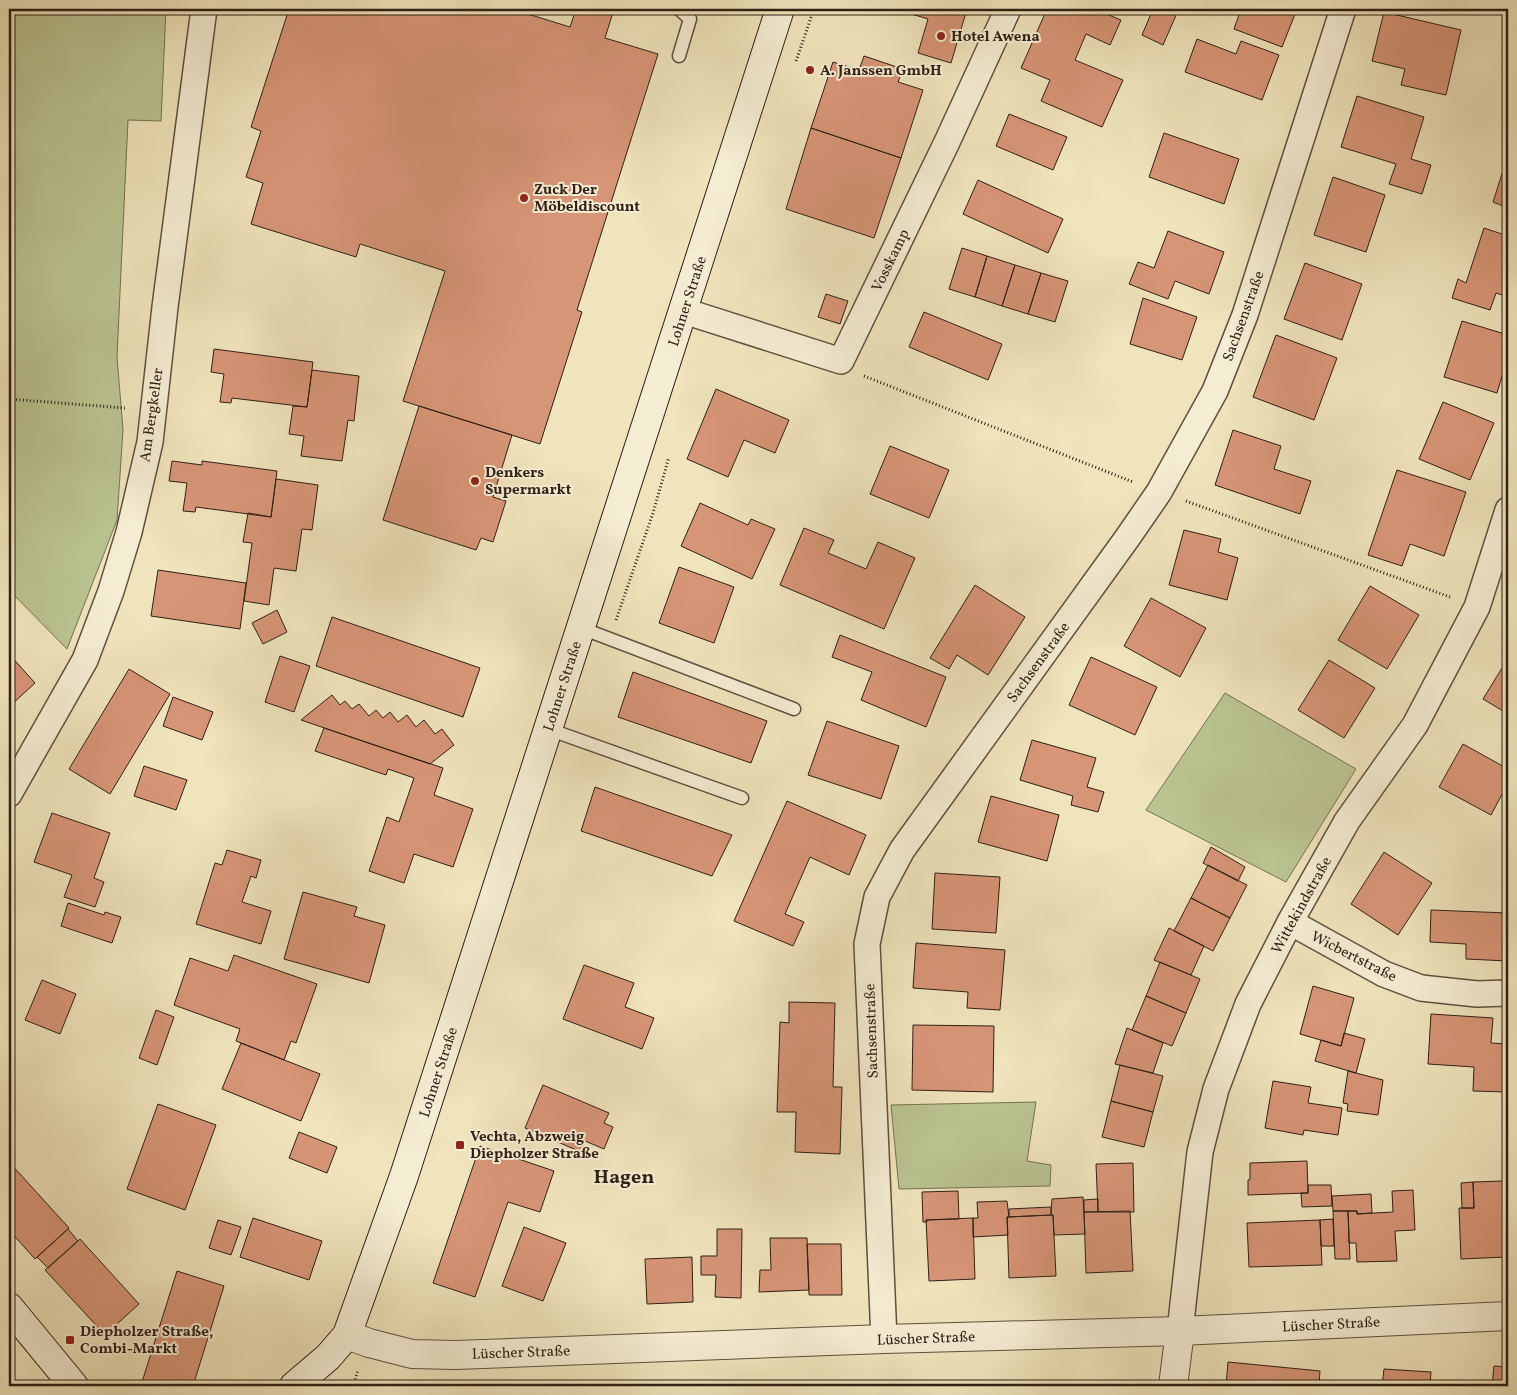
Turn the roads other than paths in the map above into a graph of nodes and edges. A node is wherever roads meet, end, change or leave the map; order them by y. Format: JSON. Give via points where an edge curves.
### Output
{"nodes":[{"id":1,"x":204,"y":9,"type":"edge"},
{"id":2,"x":680,"y":9,"type":"edge"},
{"id":3,"x":780,"y":9,"type":"edge"},
{"id":4,"x":1008,"y":9,"type":"edge"},
{"id":5,"x":1343,"y":9,"type":"edge"},
{"id":6,"x":679,"y":56,"type":"dead end"},
{"id":7,"x":684,"y":311,"type":"junction"},
{"id":8,"x":1508,"y":510,"type":"edge"},
{"id":9,"x":581,"y":628,"type":"junction"},
{"id":10,"x":794,"y":709,"type":"dead end"},
{"id":11,"x":548,"y":729,"type":"junction"},
{"id":12,"x":9,"y":794,"type":"edge"},
{"id":13,"x":742,"y":798,"type":"dead end"},
{"id":14,"x":1290,"y":922,"type":"junction"},
{"id":15,"x":1508,"y":993,"type":"edge"},
{"id":16,"x":9,"y":1307,"type":"edge"},
{"id":17,"x":1508,"y":1316,"type":"edge"},
{"id":18,"x":1180,"y":1331,"type":"junction"},
{"id":19,"x":347,"y":1335,"type":"junction"},
{"id":20,"x":884,"y":1339,"type":"junction"},
{"id":21,"x":328,"y":1357,"type":"junction"},
{"id":22,"x":74,"y":1386,"type":"edge"},
{"id":23,"x":294,"y":1386,"type":"edge"},
{"id":24,"x":314,"y":1386,"type":"edge"},
{"id":25,"x":1173,"y":1386,"type":"edge"}],
"edges":[{"from":1,"to":12,"type":"street","name":"Am Bergkeller","via":[[150,442],[129,532],[85,660]]},
{"from":2,"to":6,"type":"lane","via":[[690,19]]},
{"from":3,"to":7,"type":"main road","name":"Lohner Straße"},
{"from":4,"to":7,"type":"street","name":"Vosskamp","via":[[841,361]]},
{"from":5,"to":20,"type":"street","name":"Sachsenstraße","via":[[1245,315],[1215,391],[1159,492],[902,850],[877,898],[867,944]]},
{"from":7,"to":9,"type":"main road","name":"Lohner Straße"},
{"from":8,"to":14,"type":"street","name":"Wittekindstraße","via":[[1477,607],[1420,716],[1347,821]]},
{"from":9,"to":10,"type":"lane"},
{"from":9,"to":11,"type":"main road","name":"Lohner Straße"},
{"from":11,"to":13,"type":"lane"},
{"from":11,"to":19,"type":"main road","name":"Lohner Straße","via":[[404,1176]]},
{"from":14,"to":15,"type":"street","name":"Wicbertstraße","via":[[1384,974],[1421,988],[1477,994]]},
{"from":14,"to":18,"type":"street","name":"Wittekindstraße","via":[[1248,1004],[1216,1089],[1200,1152]]},
{"from":16,"to":22,"type":"main road"},
{"from":17,"to":18,"type":"main road","name":"Lüscher Straße"},
{"from":18,"to":20,"type":"main road","name":"Lüscher Straße"},
{"from":18,"to":25,"type":"main road"},
{"from":19,"to":20,"type":"main road","name":"Lüscher Straße","via":[[412,1354],[447,1355]]},
{"from":19,"to":21,"type":"main road","name":"Lohner Straße"},
{"from":21,"to":23,"type":"main road","name":"Lohner Straße"},
{"from":21,"to":24,"type":"main road","name":"Lohner Straße"}]}
